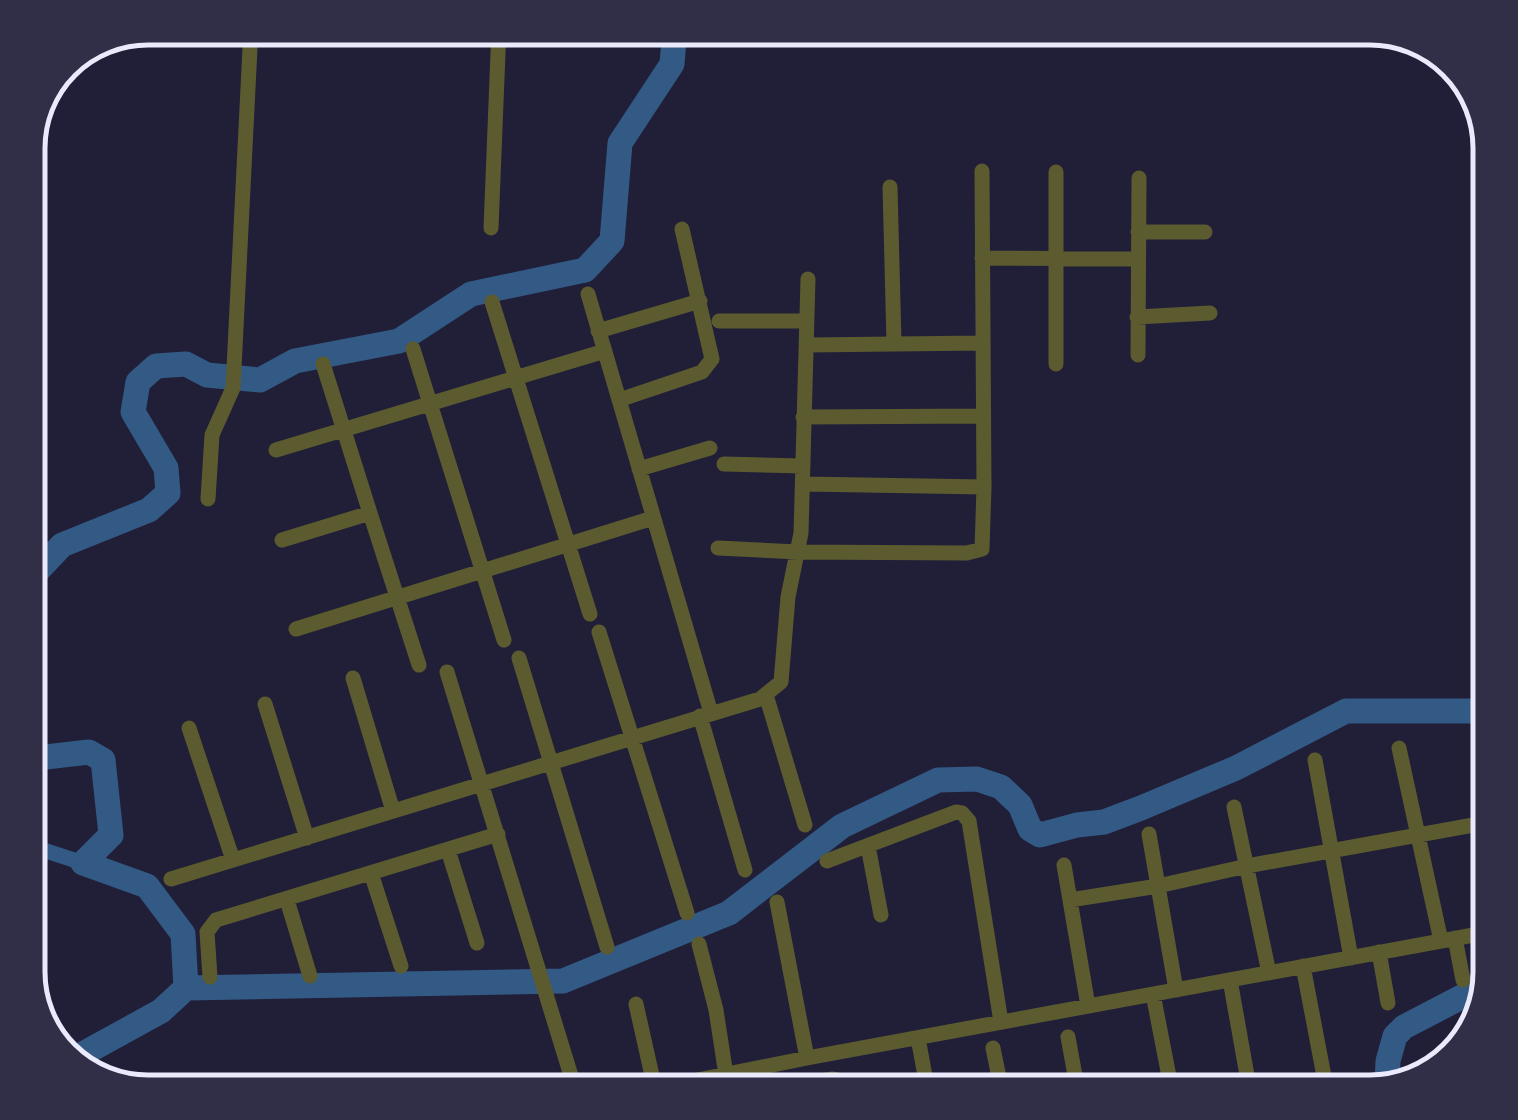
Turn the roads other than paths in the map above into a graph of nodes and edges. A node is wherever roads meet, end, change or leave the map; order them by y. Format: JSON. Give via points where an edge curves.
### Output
{"nodes":[{"id":1,"x":250,"y":45,"type":"edge"},
{"id":2,"x":498,"y":45,"type":"edge"},
{"id":3,"x":982,"y":172,"type":"dead end"},
{"id":4,"x":1056,"y":172,"type":"dead end"},
{"id":5,"x":1139,"y":178,"type":"dead end"},
{"id":6,"x":890,"y":187,"type":"dead end"},
{"id":7,"x":491,"y":228,"type":"dead end"},
{"id":8,"x":682,"y":230,"type":"dead end"},
{"id":9,"x":1138,"y":232,"type":"junction"},
{"id":10,"x":1205,"y":232,"type":"dead end"},
{"id":11,"x":982,"y":258,"type":"junction"},
{"id":12,"x":1055,"y":258,"type":"junction"},
{"id":13,"x":1138,"y":259,"type":"junction"},
{"id":14,"x":808,"y":279,"type":"dead end"},
{"id":15,"x":588,"y":294,"type":"dead end"},
{"id":16,"x":700,"y":301,"type":"junction"},
{"id":17,"x":492,"y":302,"type":"dead end"},
{"id":18,"x":1210,"y":313,"type":"dead end"},
{"id":19,"x":1137,"y":317,"type":"junction"},
{"id":20,"x":719,"y":321,"type":"dead end"},
{"id":21,"x":807,"y":321,"type":"junction"},
{"id":22,"x":598,"y":332,"type":"junction"},
{"id":23,"x":983,"y":343,"type":"junction"},
{"id":24,"x":806,"y":344,"type":"junction"},
{"id":25,"x":894,"y":344,"type":"junction"},
{"id":26,"x":413,"y":349,"type":"dead end"},
{"id":27,"x":605,"y":351,"type":"junction"},
{"id":28,"x":1138,"y":355,"type":"dead end"},
{"id":29,"x":323,"y":364,"type":"dead end"},
{"id":30,"x":1056,"y":364,"type":"dead end"},
{"id":31,"x":516,"y":379,"type":"junction"},
{"id":32,"x":619,"y":400,"type":"junction"},
{"id":33,"x":432,"y":404,"type":"junction"},
{"id":34,"x":983,"y":416,"type":"junction"},
{"id":35,"x":804,"y":417,"type":"junction"},
{"id":36,"x":345,"y":431,"type":"junction"},
{"id":37,"x":710,"y":448,"type":"dead end"},
{"id":38,"x":276,"y":450,"type":"dead end"},
{"id":39,"x":724,"y":464,"type":"dead end"},
{"id":40,"x":803,"y":466,"type":"junction"},
{"id":41,"x":639,"y":469,"type":"junction"},
{"id":42,"x":804,"y":484,"type":"junction"},
{"id":43,"x":984,"y":487,"type":"junction"},
{"id":44,"x":208,"y":500,"type":"dead end"},
{"id":45,"x":370,"y":513,"type":"junction"},
{"id":46,"x":653,"y":518,"type":"junction"},
{"id":47,"x":282,"y":540,"type":"dead end"},
{"id":48,"x":567,"y":546,"type":"junction"},
{"id":49,"x":718,"y":548,"type":"dead end"},
{"id":50,"x":798,"y":552,"type":"junction"},
{"id":51,"x":482,"y":571,"type":"junction"},
{"id":52,"x":397,"y":598,"type":"junction"},
{"id":53,"x":590,"y":614,"type":"dead end"},
{"id":54,"x":296,"y":629,"type":"dead end"},
{"id":55,"x":599,"y":632,"type":"dead end"},
{"id":56,"x":504,"y":640,"type":"dead end"},
{"id":57,"x":519,"y":658,"type":"dead end"},
{"id":58,"x":420,"y":665,"type":"dead end"},
{"id":59,"x":447,"y":672,"type":"dead end"},
{"id":60,"x":353,"y":678,"type":"dead end"},
{"id":61,"x":766,"y":696,"type":"junction"},
{"id":62,"x":265,"y":704,"type":"dead end"},
{"id":63,"x":706,"y":714,"type":"junction"},
{"id":64,"x":189,"y":728,"type":"dead end"},
{"id":65,"x":631,"y":739,"type":"junction"},
{"id":66,"x":1399,"y":748,"type":"dead end"},
{"id":67,"x":1314,"y":760,"type":"dead end"},
{"id":68,"x":549,"y":762,"type":"junction"},
{"id":69,"x":482,"y":783,"type":"junction"},
{"id":70,"x":1234,"y":807,"type":"dead end"},
{"id":71,"x":393,"y":811,"type":"junction"},
{"id":72,"x":806,"y":825,"type":"dead end"},
{"id":73,"x":1473,"y":825,"type":"edge"},
{"id":74,"x":498,"y":834,"type":"junction"},
{"id":75,"x":1148,"y":834,"type":"dead end"},
{"id":76,"x":1418,"y":835,"type":"junction"},
{"id":77,"x":307,"y":838,"type":"junction"},
{"id":78,"x":868,"y":846,"type":"junction"},
{"id":79,"x":448,"y":850,"type":"junction"},
{"id":80,"x":1331,"y":852,"type":"junction"},
{"id":81,"x":233,"y":860,"type":"junction"},
{"id":82,"x":827,"y":862,"type":"dead end"},
{"id":83,"x":1064,"y":865,"type":"dead end"},
{"id":84,"x":1246,"y":866,"type":"junction"},
{"id":85,"x":745,"y":870,"type":"dead end"},
{"id":86,"x":372,"y":873,"type":"junction"},
{"id":87,"x":172,"y":879,"type":"dead end"},
{"id":88,"x":1158,"y":886,"type":"junction"},
{"id":89,"x":287,"y":900,"type":"junction"},
{"id":90,"x":1070,"y":900,"type":"junction"},
{"id":91,"x":777,"y":902,"type":"dead end"},
{"id":92,"x":687,"y":913,"type":"dead end"},
{"id":93,"x":881,"y":915,"type":"dead end"},
{"id":94,"x":1473,"y":935,"type":"edge"},
{"id":95,"x":1448,"y":940,"type":"junction"},
{"id":96,"x":478,"y":943,"type":"dead end"},
{"id":97,"x":699,"y":944,"type":"dead end"},
{"id":98,"x":607,"y":947,"type":"dead end"},
{"id":99,"x":1380,"y":952,"type":"junction"},
{"id":100,"x":1351,"y":958,"type":"junction"},
{"id":101,"x":401,"y":966,"type":"dead end"},
{"id":102,"x":1303,"y":966,"type":"junction"},
{"id":103,"x":1269,"y":973,"type":"junction"},
{"id":104,"x":310,"y":976,"type":"dead end"},
{"id":105,"x":210,"y":977,"type":"dead end"},
{"id":106,"x":1230,"y":980,"type":"junction"},
{"id":107,"x":1463,"y":980,"type":"dead end"},
{"id":108,"x":1176,"y":990,"type":"junction"},
{"id":109,"x":1153,"y":994,"type":"junction"},
{"id":110,"x":1388,"y":1003,"type":"dead end"},
{"id":111,"x":636,"y":1004,"type":"dead end"},
{"id":112,"x":1088,"y":1006,"type":"junction"},
{"id":113,"x":1001,"y":1022,"type":"junction"},
{"id":114,"x":1068,"y":1037,"type":"dead end"},
{"id":115,"x":918,"y":1038,"type":"junction"},
{"id":116,"x":993,"y":1048,"type":"dead end"},
{"id":117,"x":807,"y":1058,"type":"junction"},
{"id":118,"x":571,"y":1075,"type":"edge"},
{"id":119,"x":653,"y":1075,"type":"edge"},
{"id":120,"x":726,"y":1075,"type":"joint"},
{"id":121,"x":925,"y":1075,"type":"edge"},
{"id":122,"x":999,"y":1075,"type":"edge"},
{"id":123,"x":1074,"y":1075,"type":"edge"},
{"id":124,"x":1169,"y":1075,"type":"edge"},
{"id":125,"x":1247,"y":1075,"type":"edge"},
{"id":126,"x":1324,"y":1075,"type":"edge"}],
"edges":[{"from":1,"to":44,"type":"street","via":[[233,388],[212,435]]},
{"from":2,"to":7,"type":"street"},
{"from":3,"to":11,"type":"street"},
{"from":4,"to":12,"type":"street"},
{"from":5,"to":9,"type":"street"},
{"from":6,"to":25,"type":"street"},
{"from":8,"to":16,"type":"street"},
{"from":9,"to":10,"type":"street"},
{"from":9,"to":13,"type":"street"},
{"from":11,"to":12,"type":"street"},
{"from":11,"to":23,"type":"street"},
{"from":12,"to":13,"type":"street"},
{"from":12,"to":30,"type":"street"},
{"from":13,"to":19,"type":"street"},
{"from":14,"to":21,"type":"street"},
{"from":15,"to":22,"type":"street"},
{"from":16,"to":22,"type":"street"},
{"from":16,"to":32,"type":"street","via":[[709,367]]},
{"from":17,"to":31,"type":"street"},
{"from":18,"to":19,"type":"street"},
{"from":19,"to":28,"type":"street"},
{"from":20,"to":21,"type":"street"},
{"from":21,"to":24,"type":"street"},
{"from":22,"to":27,"type":"street"},
{"from":23,"to":25,"type":"street"},
{"from":23,"to":34,"type":"street"},
{"from":24,"to":25,"type":"street"},
{"from":24,"to":35,"type":"street"},
{"from":26,"to":33,"type":"street"},
{"from":27,"to":31,"type":"street"},
{"from":27,"to":32,"type":"street"},
{"from":29,"to":36,"type":"street"},
{"from":31,"to":33,"type":"street"},
{"from":31,"to":48,"type":"street"},
{"from":32,"to":41,"type":"street"},
{"from":33,"to":36,"type":"street"},
{"from":33,"to":51,"type":"street"},
{"from":34,"to":35,"type":"street"},
{"from":34,"to":43,"type":"street"},
{"from":35,"to":40,"type":"street"},
{"from":36,"to":38,"type":"street"},
{"from":36,"to":45,"type":"street"},
{"from":37,"to":41,"type":"street"},
{"from":39,"to":40,"type":"street"},
{"from":40,"to":42,"type":"street"},
{"from":41,"to":46,"type":"street"},
{"from":42,"to":43,"type":"street"},
{"from":42,"to":50,"type":"street"},
{"from":43,"to":50,"type":"street","via":[[984,543],[978,552]]},
{"from":45,"to":47,"type":"street"},
{"from":45,"to":52,"type":"street"},
{"from":46,"to":48,"type":"street"},
{"from":46,"to":63,"type":"street"},
{"from":48,"to":51,"type":"street"},
{"from":48,"to":53,"type":"street"},
{"from":49,"to":50,"type":"street"},
{"from":50,"to":61,"type":"street","via":[[781,682]]},
{"from":51,"to":52,"type":"street"},
{"from":51,"to":56,"type":"street"},
{"from":52,"to":54,"type":"street"},
{"from":52,"to":58,"type":"street"},
{"from":55,"to":65,"type":"street"},
{"from":57,"to":68,"type":"street"},
{"from":59,"to":69,"type":"street"},
{"from":60,"to":71,"type":"street"},
{"from":61,"to":63,"type":"street"},
{"from":61,"to":72,"type":"street"},
{"from":62,"to":77,"type":"street"},
{"from":63,"to":65,"type":"street"},
{"from":63,"to":85,"type":"street"},
{"from":64,"to":81,"type":"street"},
{"from":65,"to":68,"type":"street"},
{"from":65,"to":92,"type":"street"},
{"from":66,"to":76,"type":"street"},
{"from":67,"to":80,"type":"street"},
{"from":68,"to":69,"type":"street"},
{"from":68,"to":98,"type":"street"},
{"from":69,"to":71,"type":"street"},
{"from":69,"to":74,"type":"street"},
{"from":70,"to":84,"type":"street"},
{"from":71,"to":77,"type":"street"},
{"from":73,"to":76,"type":"street"},
{"from":74,"to":79,"type":"street"},
{"from":74,"to":118,"type":"street"},
{"from":75,"to":88,"type":"street"},
{"from":76,"to":80,"type":"street"},
{"from":76,"to":95,"type":"street"},
{"from":77,"to":81,"type":"street"},
{"from":78,"to":82,"type":"street"},
{"from":78,"to":93,"type":"street"},
{"from":78,"to":113,"type":"street","via":[[962,813]]},
{"from":79,"to":86,"type":"street"},
{"from":79,"to":96,"type":"street"},
{"from":80,"to":84,"type":"street"},
{"from":80,"to":100,"type":"street"},
{"from":81,"to":87,"type":"street"},
{"from":83,"to":90,"type":"street"},
{"from":84,"to":88,"type":"street"},
{"from":84,"to":103,"type":"street"},
{"from":86,"to":89,"type":"street"},
{"from":86,"to":101,"type":"street"},
{"from":88,"to":90,"type":"street"},
{"from":88,"to":108,"type":"street"},
{"from":89,"to":104,"type":"street"},
{"from":89,"to":105,"type":"street","via":[[211,923]]},
{"from":90,"to":112,"type":"street"},
{"from":91,"to":117,"type":"street"},
{"from":94,"to":95,"type":"street"},
{"from":95,"to":99,"type":"street"},
{"from":95,"to":107,"type":"street"},
{"from":97,"to":120,"type":"street"},
{"from":99,"to":100,"type":"street"},
{"from":99,"to":110,"type":"street"},
{"from":100,"to":102,"type":"street"},
{"from":102,"to":103,"type":"street"},
{"from":102,"to":126,"type":"street"},
{"from":103,"to":106,"type":"street"},
{"from":106,"to":108,"type":"street"},
{"from":106,"to":125,"type":"street"},
{"from":108,"to":109,"type":"street"},
{"from":109,"to":112,"type":"street"},
{"from":109,"to":124,"type":"street"},
{"from":111,"to":119,"type":"street"},
{"from":112,"to":113,"type":"street"},
{"from":113,"to":115,"type":"street"},
{"from":114,"to":123,"type":"street"},
{"from":115,"to":117,"type":"street"},
{"from":115,"to":121,"type":"street"},
{"from":116,"to":122,"type":"street"},
{"from":117,"to":120,"type":"street"}]}
